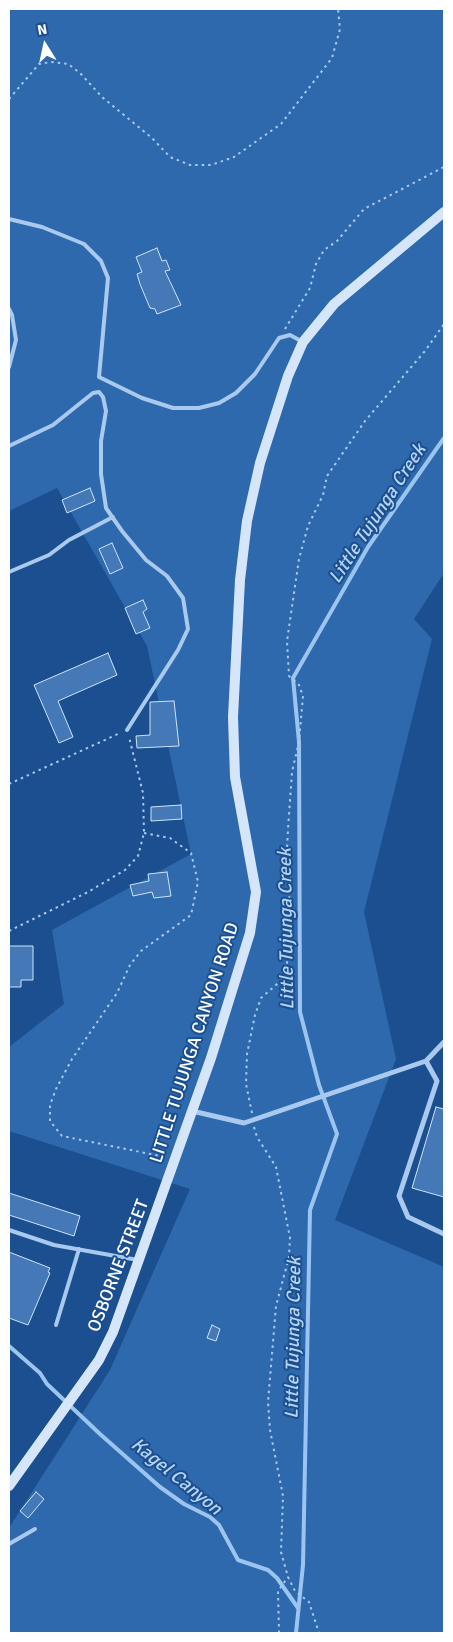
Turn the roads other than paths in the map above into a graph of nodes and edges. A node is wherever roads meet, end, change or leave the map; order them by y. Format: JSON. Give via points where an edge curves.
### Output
{"nodes":[{"id":1,"x":444,"y":212,"type":"edge"},
{"id":2,"x":9,"y":219,"type":"edge"},
{"id":3,"x":9,"y":309,"type":"edge"},
{"id":4,"x":303,"y":342,"type":"junction"},
{"id":5,"x":9,"y":367,"type":"edge"},
{"id":6,"x":9,"y":446,"type":"edge"},
{"id":7,"x":113,"y":518,"type":"junction"},
{"id":8,"x":9,"y":572,"type":"edge"},
{"id":9,"x":127,"y":730,"type":"road end"},
{"id":10,"x":444,"y":1042,"type":"edge"},
{"id":11,"x":426,"y":1061,"type":"junction"},
{"id":12,"x":191,"y":1111,"type":"junction"},
{"id":13,"x":169,"y":1177,"type":"joint"},
{"id":14,"x":9,"y":1230,"type":"edge"},
{"id":15,"x":444,"y":1234,"type":"edge"},
{"id":16,"x":79,"y":1249,"type":"junction"},
{"id":17,"x":140,"y":1260,"type":"junction"},
{"id":18,"x":56,"y":1325,"type":"dead end"},
{"id":19,"x":9,"y":1486,"type":"edge"},
{"id":20,"x":35,"y":1529,"type":"dead end"},
{"id":21,"x":9,"y":1544,"type":"edge"}],
"edges":[{"from":1,"to":4,"type":"main road","name":"LITTLE TUJUNGA CANYON ROAD","via":[[334,304]]},
{"from":2,"to":4,"type":"lane","via":[[42,227],[84,244],[101,261],[108,278],[100,377],[142,398],[173,408],[199,408],[219,402],[236,393],[256,374],[279,338],[290,335]]},
{"from":3,"to":5,"type":"lane","via":[[16,340]]},
{"from":4,"to":12,"type":"main road","name":"LITTLE TUJUNGA CANYON ROAD","via":[[288,376],[260,463],[247,521],[240,580],[233,717],[235,777],[256,892],[251,924],[211,1058]]},
{"from":6,"to":7,"type":"lane","via":[[53,425],[93,393],[99,392],[106,410],[100,441],[101,474],[106,508]]},
{"from":7,"to":8,"type":"lane","via":[[69,540],[49,555]]},
{"from":7,"to":9,"type":"lane","via":[[146,560],[167,576],[183,598],[188,629]]},
{"from":10,"to":11,"type":"street"},
{"from":11,"to":12,"type":"street","via":[[244,1123]]},
{"from":11,"to":15,"type":"street","via":[[437,1081],[399,1196],[408,1217]]},
{"from":12,"to":13,"type":"main road","name":"LITTLE TUJUNGA CANYON ROAD"},
{"from":13,"to":17,"type":"main road","name":"OSBORNE STREET"},
{"from":14,"to":16,"type":"lane","via":[[46,1243]]},
{"from":16,"to":17,"type":"lane"},
{"from":16,"to":18,"type":"lane"},
{"from":17,"to":19,"type":"main road","name":"OSBORNE STREET","via":[[99,1360]]},
{"from":20,"to":21,"type":"lane"}]}
